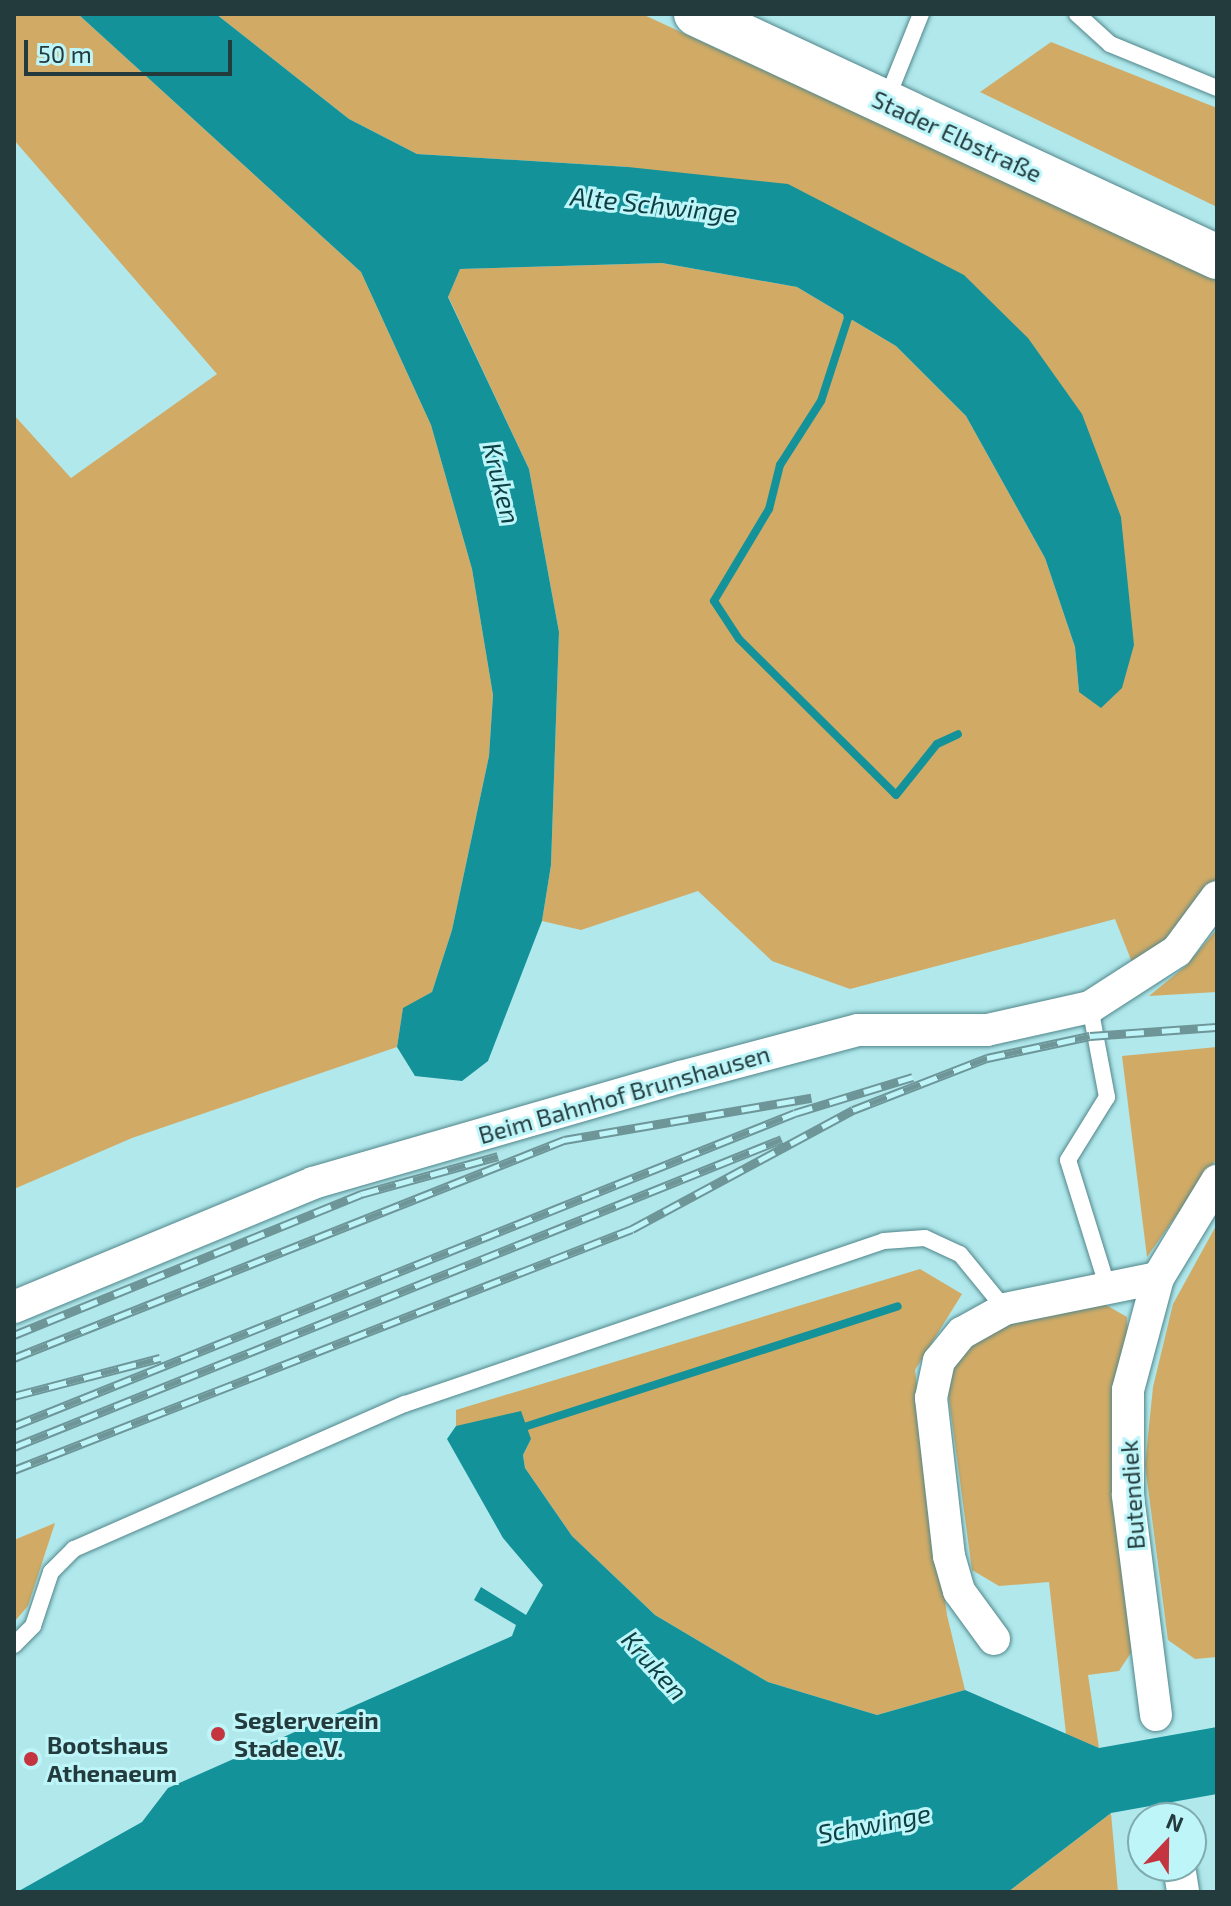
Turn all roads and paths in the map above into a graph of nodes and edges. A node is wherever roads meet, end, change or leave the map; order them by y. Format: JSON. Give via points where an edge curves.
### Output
{"nodes":[{"id":1,"x":696,"y":14,"type":"edge"},
{"id":2,"x":921,"y":14,"type":"edge"},
{"id":3,"x":1077,"y":14,"type":"edge"},
{"id":4,"x":1217,"y":88,"type":"edge"},
{"id":5,"x":886,"y":102,"type":"junction"},
{"id":6,"x":1217,"y":257,"type":"edge"},
{"id":7,"x":1217,"y":897,"type":"edge"},
{"id":8,"x":1090,"y":1007,"type":"junction"},
{"id":9,"x":1217,"y":1181,"type":"edge"},
{"id":10,"x":1158,"y":1278,"type":"junction"},
{"id":11,"x":1107,"y":1285,"type":"junction"},
{"id":12,"x":14,"y":1307,"type":"edge"},
{"id":13,"x":1005,"y":1309,"type":"junction"},
{"id":14,"x":994,"y":1639,"type":"dead end"},
{"id":15,"x":14,"y":1645,"type":"edge"},
{"id":16,"x":1156,"y":1715,"type":"dead end"}],
"edges":[{"from":1,"to":5,"type":"street","name":"Stader Elbstraße"},
{"from":2,"to":5,"type":"lane"},
{"from":3,"to":4,"type":"lane","via":[[1110,44]]},
{"from":5,"to":6,"type":"street","name":"Stader Elbstraße"},
{"from":7,"to":8,"type":"street","name":"Beim Bahnhof Brunshausen","via":[[1177,951]]},
{"from":8,"to":11,"type":"lane","via":[[1107,1097],[1068,1160]]},
{"from":8,"to":12,"type":"street","name":"Beim Bahnhof Brunshausen","via":[[987,1030],[858,1030],[681,1077],[313,1183]]},
{"from":9,"to":10,"type":"street","name":"Butendiek"},
{"from":10,"to":11,"type":"street"},
{"from":10,"to":16,"type":"street","name":"Butendiek","via":[[1128,1390],[1128,1495]]},
{"from":11,"to":13,"type":"street"},
{"from":13,"to":14,"type":"street","via":[[962,1333],[939,1361],[931,1398],[949,1556],[959,1591]]},
{"from":13,"to":15,"type":"lane","via":[[960,1254],[925,1238],[869,1246],[405,1404],[74,1549],[51,1572],[33,1626]]}]}
